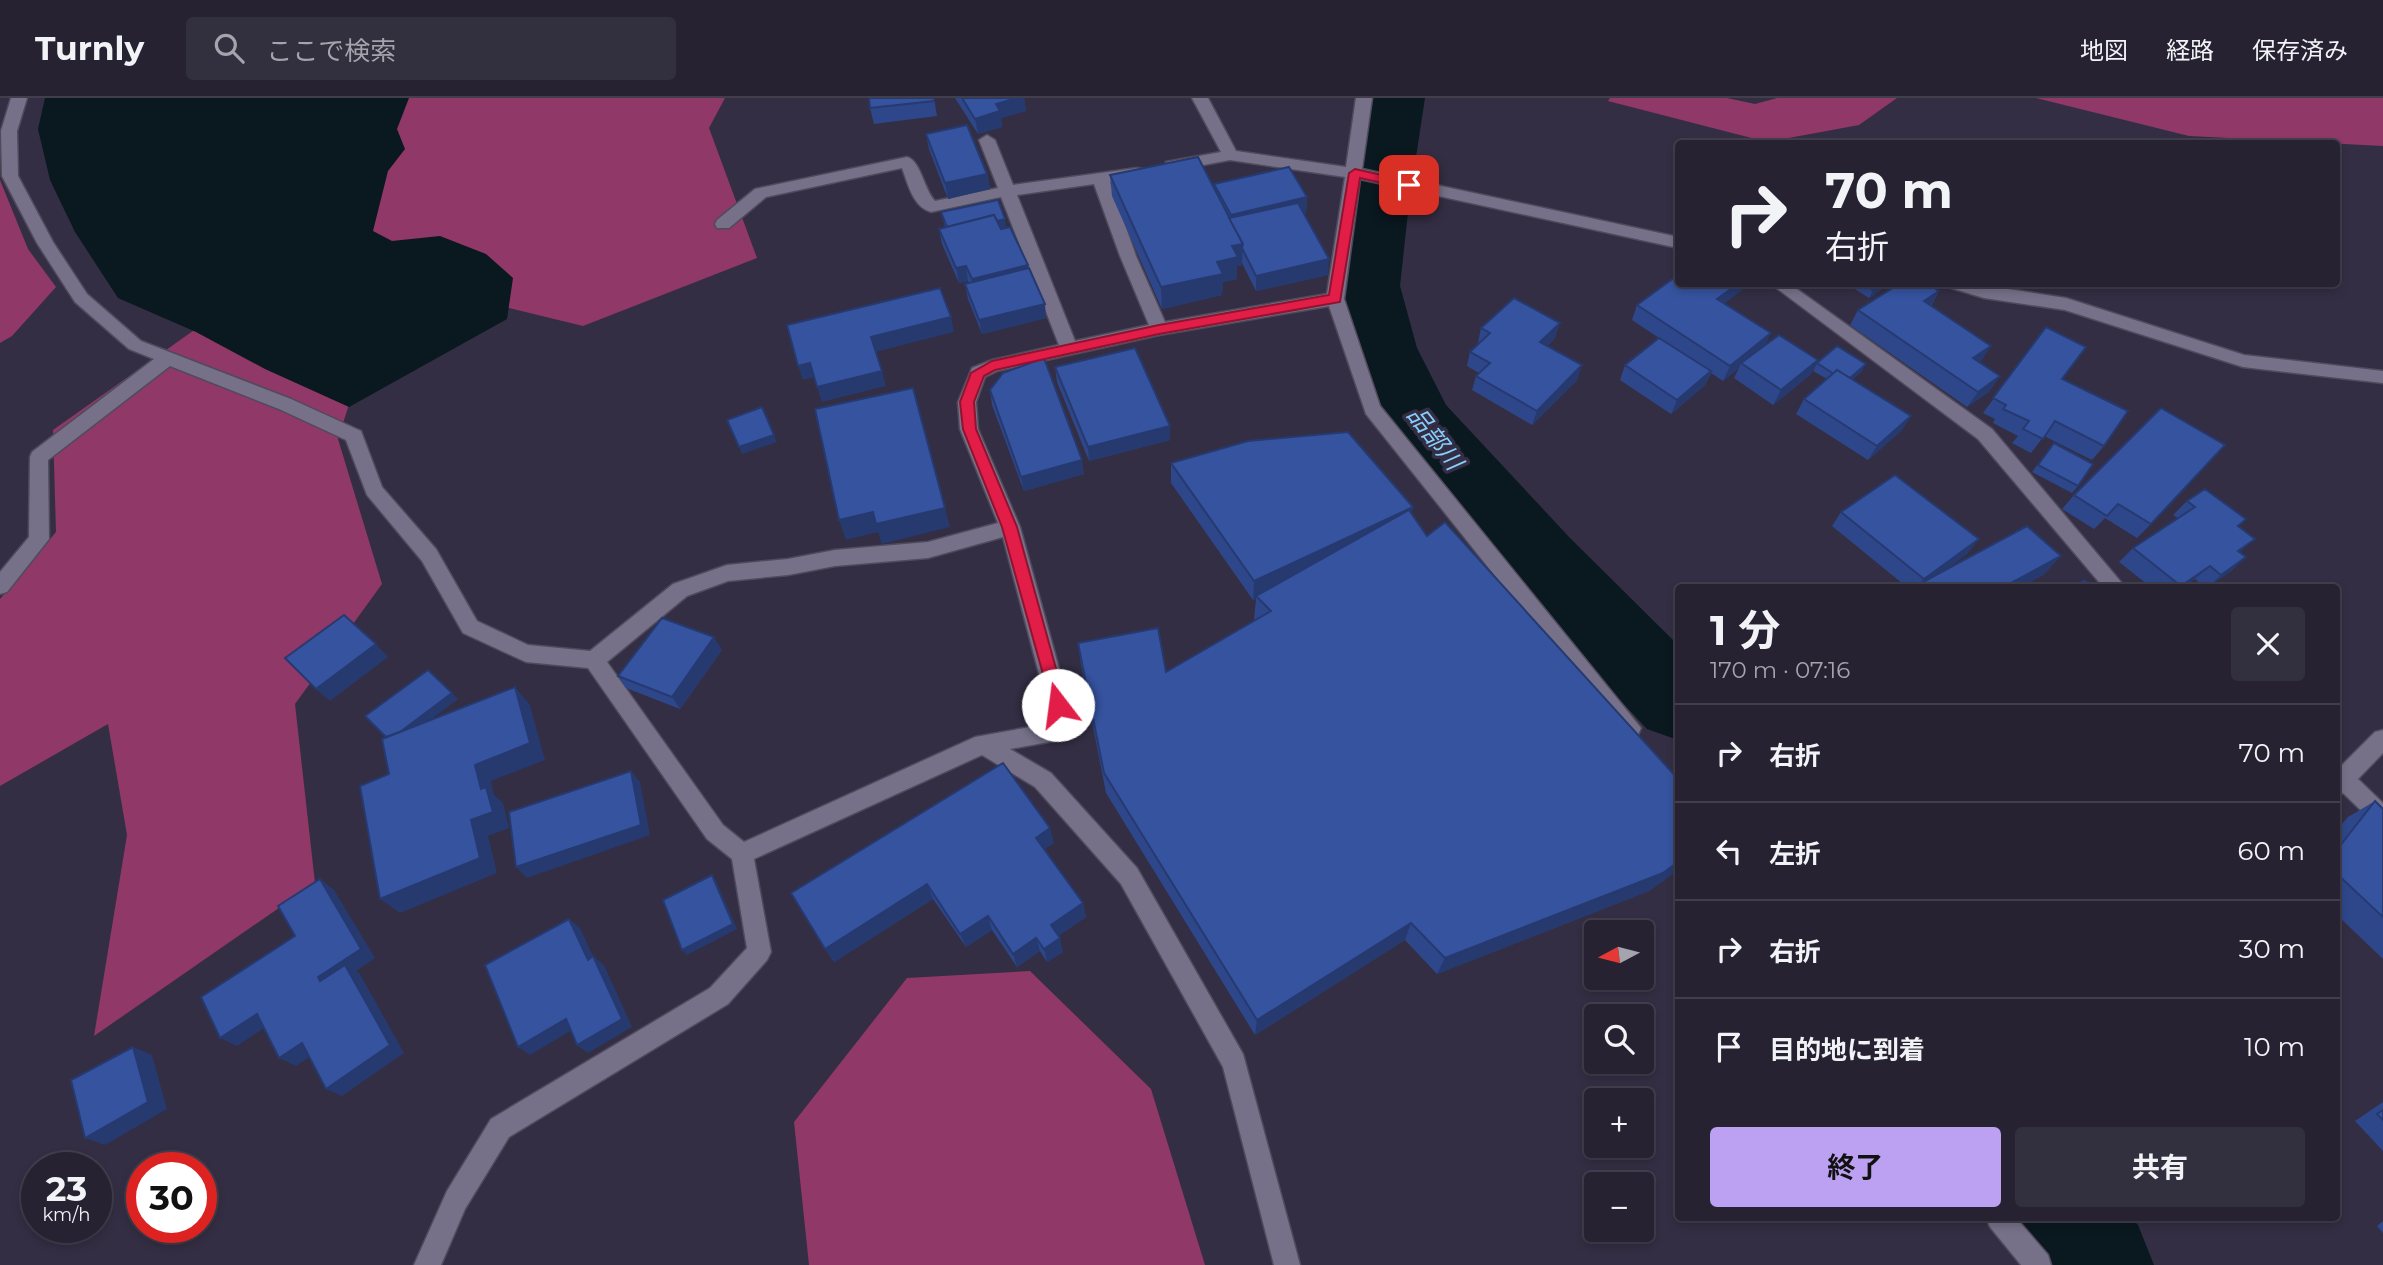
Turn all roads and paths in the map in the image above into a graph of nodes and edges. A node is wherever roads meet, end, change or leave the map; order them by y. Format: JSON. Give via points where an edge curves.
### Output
{"nodes":[{"id":1,"x":19,"y":98,"type":"edge"},
{"id":2,"x":1200,"y":98,"type":"edge"},
{"id":3,"x":1364,"y":98,"type":"edge"},
{"id":4,"x":987,"y":140,"type":"edge"},
{"id":5,"x":1230,"y":155,"type":"junction"},
{"id":6,"x":1355,"y":173,"type":"junction"},
{"id":7,"x":1101,"y":180,"type":"junction"},
{"id":8,"x":1006,"y":191,"type":"junction"},
{"id":9,"x":723,"y":224,"type":"dead end"},
{"id":10,"x":1675,"y":241,"type":"edge"},
{"id":11,"x":1783,"y":287,"type":"edge"},
{"id":12,"x":1967,"y":287,"type":"edge"},
{"id":13,"x":1335,"y":299,"type":"junction"},
{"id":14,"x":1159,"y":329,"type":"junction"},
{"id":15,"x":1069,"y":348,"type":"junction"},
{"id":16,"x":168,"y":358,"type":"junction"},
{"id":17,"x":2383,"y":376,"type":"edge"},
{"id":18,"x":1010,"y":527,"type":"junction"},
{"id":19,"x":2113,"y":584,"type":"edge"},
{"id":20,"x":0,"y":586,"type":"edge"},
{"id":21,"x":594,"y":660,"type":"junction"},
{"id":22,"x":2383,"y":739,"type":"edge"},
{"id":23,"x":1637,"y":740,"type":"edge"},
{"id":24,"x":983,"y":744,"type":"junction"},
{"id":25,"x":2340,"y":779,"type":"edge"},
{"id":26,"x":2340,"y":781,"type":"edge"},
{"id":27,"x":2383,"y":817,"type":"edge"},
{"id":28,"x":742,"y":854,"type":"junction"},
{"id":29,"x":2001,"y":1221,"type":"edge"},
{"id":30,"x":427,"y":1265,"type":"edge"},
{"id":31,"x":1287,"y":1265,"type":"edge"},
{"id":32,"x":2038,"y":1265,"type":"edge"}],
"edges":[{"from":1,"to":16,"type":"street","via":[[9,131],[10,176],[45,243],[81,298],[135,345]]},
{"from":2,"to":5,"type":"street"},
{"from":3,"to":6,"type":"street"},
{"from":4,"to":8,"type":"street"},
{"from":5,"to":6,"type":"street"},
{"from":5,"to":7,"type":"street"},
{"from":6,"to":10,"type":"street"},
{"from":6,"to":13,"type":"street"},
{"from":7,"to":8,"type":"street"},
{"from":7,"to":14,"type":"street"},
{"from":8,"to":9,"type":"street","via":[[931,207],[920,195],[907,162],[761,193]]},
{"from":8,"to":15,"type":"street"},
{"from":11,"to":19,"type":"street","via":[[1985,434]]},
{"from":12,"to":17,"type":"street","via":[[2066,303],[2243,361]]},
{"from":13,"to":14,"type":"street"},
{"from":13,"to":23,"type":"street","via":[[1372,409]]},
{"from":14,"to":15,"type":"street"},
{"from":15,"to":18,"type":"street","via":[[978,373],[967,402],[970,429]]},
{"from":16,"to":20,"type":"street","via":[[38,457],[38,538]]},
{"from":16,"to":21,"type":"street","via":[[354,436],[374,490],[429,555],[470,627],[526,653]]},
{"from":18,"to":21,"type":"street","via":[[928,550],[727,573],[680,590]]},
{"from":18,"to":24,"type":"street","via":[[1065,730]]},
{"from":21,"to":28,"type":"street","via":[[715,832]]},
{"from":22,"to":25,"type":"street"},
{"from":24,"to":28,"type":"street"},
{"from":24,"to":31,"type":"street","via":[[1043,780],[1129,876],[1234,1063]]},
{"from":26,"to":27,"type":"street"},
{"from":28,"to":30,"type":"street","via":[[758,952],[719,996],[500,1128],[456,1200]]},
{"from":29,"to":32,"type":"street"}]}
